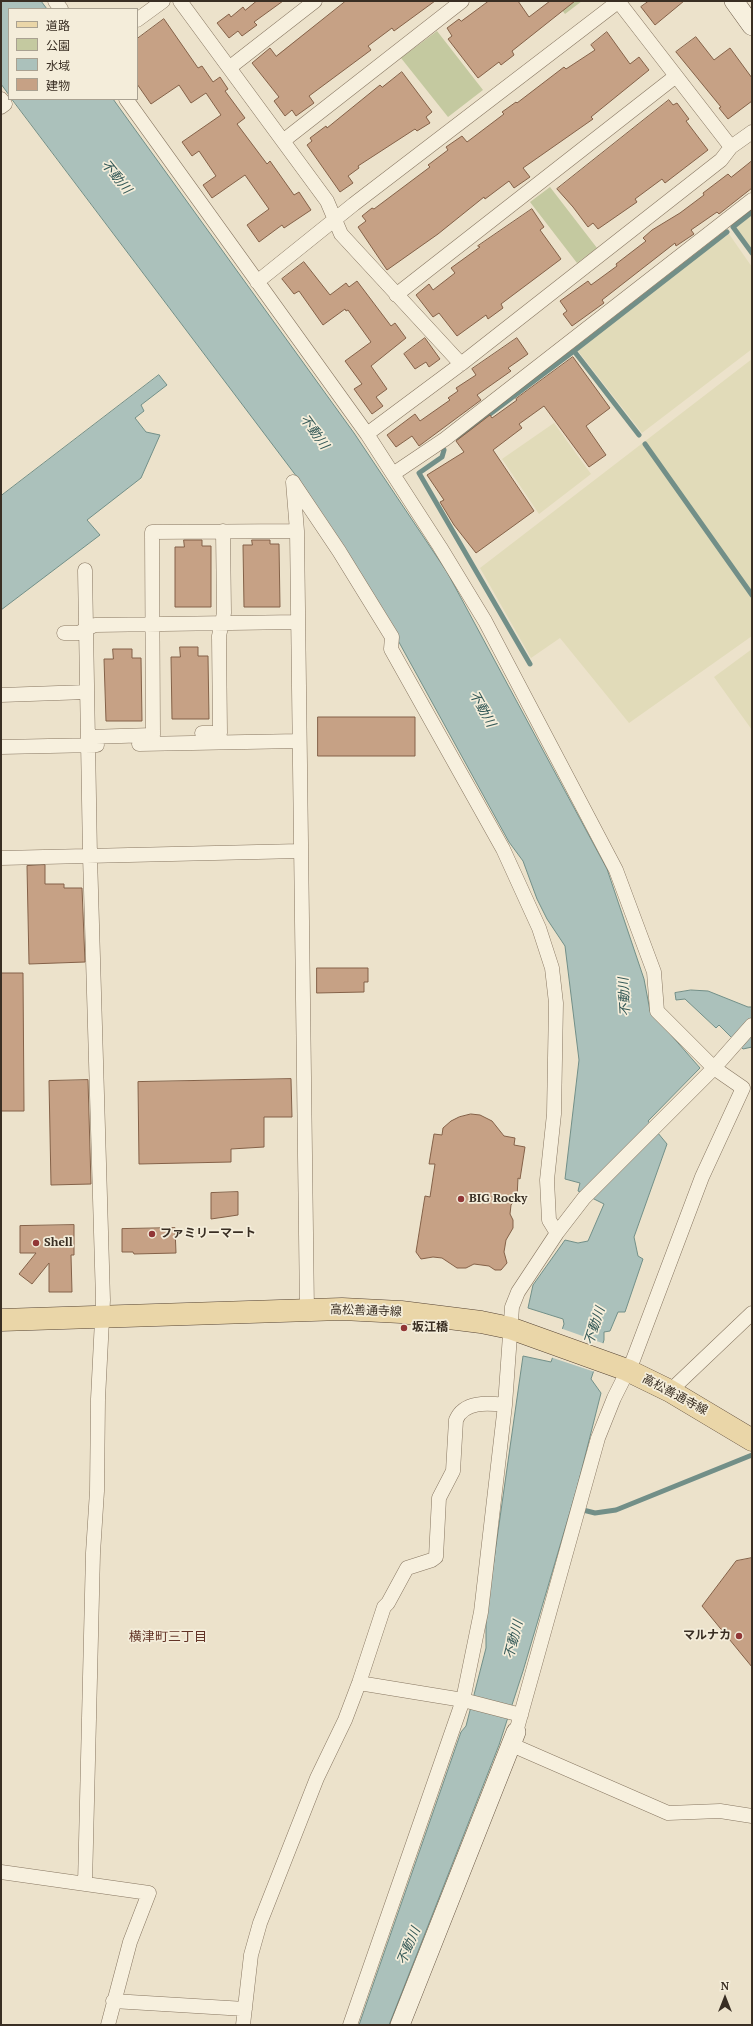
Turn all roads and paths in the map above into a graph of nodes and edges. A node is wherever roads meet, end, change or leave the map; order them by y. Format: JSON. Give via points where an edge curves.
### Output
{"nodes":[{"id":1,"x":163,"y":1,"type":"edge"},
{"id":2,"x":180,"y":1,"type":"edge"},
{"id":3,"x":315,"y":1,"type":"edge"},
{"id":4,"x":462,"y":1,"type":"edge"},
{"id":5,"x":618,"y":1,"type":"edge"},
{"id":6,"x":734,"y":1,"type":"edge"},
{"id":7,"x":138,"y":19,"type":"edge"},
{"id":8,"x":752,"y":26,"type":"edge"},
{"id":9,"x":229,"y":68,"type":"junction"},
{"id":10,"x":676,"y":76,"type":"junction"},
{"id":11,"x":1,"y":99,"type":"edge"},
{"id":12,"x":127,"y":100,"type":"edge"},
{"id":13,"x":1,"y":107,"type":"edge"},
{"id":14,"x":752,"y":132,"type":"edge"},
{"id":15,"x":283,"y":141,"type":"junction"},
{"id":16,"x":731,"y":147,"type":"junction"},
{"id":17,"x":752,"y":200,"type":"edge"},
{"id":18,"x":336,"y":218,"type":"junction"},
{"id":19,"x":257,"y":282,"type":"junction"},
{"id":20,"x":396,"y":295,"type":"junction"},
{"id":21,"x":461,"y":364,"type":"junction"},
{"id":22,"x":367,"y":434,"type":"junction"},
{"id":23,"x":393,"y":474,"type":"junction"},
{"id":24,"x":223,"y":531,"type":"junction"},
{"id":25,"x":297,"y":531,"type":"junction"},
{"id":26,"x":85,"y":570,"type":"dead end"},
{"id":27,"x":298,"y":622,"type":"junction"},
{"id":28,"x":222,"y":623,"type":"junction"},
{"id":29,"x":153,"y":624,"type":"junction"},
{"id":30,"x":86,"y":629,"type":"junction"},
{"id":31,"x":64,"y":633,"type":"dead end"},
{"id":32,"x":87,"y":692,"type":"junction"},
{"id":33,"x":1,"y":695,"type":"edge"},
{"id":34,"x":153,"y":735,"type":"junction"},
{"id":35,"x":88,"y":741,"type":"junction"},
{"id":36,"x":299,"y":741,"type":"junction"},
{"id":37,"x":1,"y":747,"type":"edge"},
{"id":38,"x":300,"y":851,"type":"junction"},
{"id":39,"x":90,"y":856,"type":"junction"},
{"id":40,"x":1,"y":858,"type":"edge"},
{"id":41,"x":752,"y":1026,"type":"edge"},
{"id":42,"x":714,"y":1068,"type":"junction"},
{"id":43,"x":557,"y":1233,"type":"junction"},
{"id":44,"x":307,"y":1311,"type":"junction"},
{"id":45,"x":752,"y":1313,"type":"edge"},
{"id":46,"x":102,"y":1316,"type":"junction"},
{"id":47,"x":1,"y":1320,"type":"edge"},
{"id":48,"x":510,"y":1328,"type":"junction"},
{"id":49,"x":627,"y":1370,"type":"junction"},
{"id":50,"x":670,"y":1390,"type":"junction"},
{"id":51,"x":505,"y":1405,"type":"junction"},
{"id":52,"x":752,"y":1440,"type":"edge"},
{"id":53,"x":359,"y":1682,"type":"junction"},
{"id":54,"x":468,"y":1701,"type":"junction"},
{"id":55,"x":516,"y":1726,"type":"junction"},
{"id":56,"x":752,"y":1816,"type":"edge"},
{"id":57,"x":1,"y":1872,"type":"edge"},
{"id":58,"x":85,"y":1884,"type":"junction"},
{"id":59,"x":113,"y":2001,"type":"junction"},
{"id":60,"x":245,"y":2009,"type":"junction"},
{"id":61,"x":108,"y":2025,"type":"edge"},
{"id":62,"x":243,"y":2025,"type":"edge"},
{"id":63,"x":350,"y":2025,"type":"edge"},
{"id":64,"x":400,"y":2025,"type":"edge"}],
"edges":[{"from":1,"to":7,"type":"street"},
{"from":2,"to":9,"type":"street"},
{"from":3,"to":9,"type":"street"},
{"from":4,"to":15,"type":"street"},
{"from":5,"to":10,"type":"street"},
{"from":5,"to":18,"type":"street"},
{"from":6,"to":8,"type":"street"},
{"from":9,"to":15,"type":"street"},
{"from":10,"to":16,"type":"street"},
{"from":10,"to":20,"type":"street"},
{"from":11,"to":13,"type":"street","via":[[5,104]]},
{"from":12,"to":19,"type":"street"},
{"from":14,"to":16,"type":"street"},
{"from":15,"to":18,"type":"street","via":[[327,201]]},
{"from":16,"to":21,"type":"street","via":[[721,160]]},
{"from":17,"to":23,"type":"street","via":[[445,438]]},
{"from":18,"to":19,"type":"street"},
{"from":18,"to":20,"type":"street","via":[[341,234]]},
{"from":19,"to":22,"type":"street"},
{"from":20,"to":21,"type":"street"},
{"from":21,"to":22,"type":"street"},
{"from":22,"to":23,"type":"street"},
{"from":23,"to":42,"type":"street","via":[[485,621],[616,870],[654,972],[657,1011]]},
{"from":24,"to":25,"type":"street"},
{"from":24,"to":28,"type":"street"},
{"from":24,"to":29,"type":"street","via":[[152,532]]},
{"from":25,"to":27,"type":"street"},
{"from":25,"to":43,"type":"street","via":[[293,482],[392,637],[391,649],[503,849],[539,928],[552,968],[556,1003],[554,1114],[547,1180],[549,1220]]},
{"from":26,"to":30,"type":"street"},
{"from":27,"to":28,"type":"street"},
{"from":27,"to":36,"type":"street"},
{"from":28,"to":29,"type":"street"},
{"from":28,"to":34,"type":"street","via":[[219,636],[220,733]]},
{"from":29,"to":30,"type":"street","via":[[95,624]]},
{"from":29,"to":34,"type":"street"},
{"from":30,"to":31,"type":"street","via":[[78,633]]},
{"from":30,"to":32,"type":"street"},
{"from":32,"to":33,"type":"street"},
{"from":32,"to":35,"type":"street"},
{"from":34,"to":35,"type":"street"},
{"from":35,"to":36,"type":"street"},
{"from":35,"to":37,"type":"street"},
{"from":35,"to":39,"type":"street"},
{"from":36,"to":38,"type":"street"},
{"from":38,"to":39,"type":"street"},
{"from":38,"to":44,"type":"street","via":[[305,1032]]},
{"from":39,"to":40,"type":"street"},
{"from":39,"to":46,"type":"street"},
{"from":41,"to":42,"type":"street"},
{"from":42,"to":43,"type":"street","via":[[584,1198]]},
{"from":42,"to":49,"type":"street","via":[[743,1088],[702,1177]]},
{"from":43,"to":48,"type":"street","via":[[518,1292],[512,1307]]},
{"from":44,"to":46,"type":"main road","name":"高松善通寺線"},
{"from":44,"to":48,"type":"main road","name":"高松善通寺線","via":[[342,1309],[402,1312]]},
{"from":45,"to":50,"type":"street"},
{"from":46,"to":47,"type":"main road","name":"高松善通寺線"},
{"from":46,"to":58,"type":"street"},
{"from":48,"to":49,"type":"main road","name":"高松善通寺線"},
{"from":48,"to":51,"type":"street"},
{"from":49,"to":50,"type":"main road","name":"高松善通寺線"},
{"from":49,"to":55,"type":"street","via":[[598,1438]]},
{"from":50,"to":52,"type":"main road","name":"高松善通寺線"},
{"from":51,"to":53,"type":"street","via":[[485,1403],[464,1408],[459,1412],[456,1420],[453,1471],[439,1498],[436,1556],[403,1572],[384,1607]]},
{"from":51,"to":54,"type":"street"},
{"from":53,"to":54,"type":"street"},
{"from":53,"to":60,"type":"street","via":[[345,1720],[308,1801],[260,1924],[251,1955]]},
{"from":54,"to":55,"type":"street"},
{"from":54,"to":63,"type":"street"},
{"from":55,"to":56,"type":"street","via":[[668,1813],[720,1811]]},
{"from":55,"to":64,"type":"street"},
{"from":57,"to":58,"type":"street"},
{"from":58,"to":59,"type":"street","via":[[149,1893],[130,1942]]},
{"from":59,"to":60,"type":"street"},
{"from":59,"to":61,"type":"street"},
{"from":60,"to":62,"type":"street"}]}
